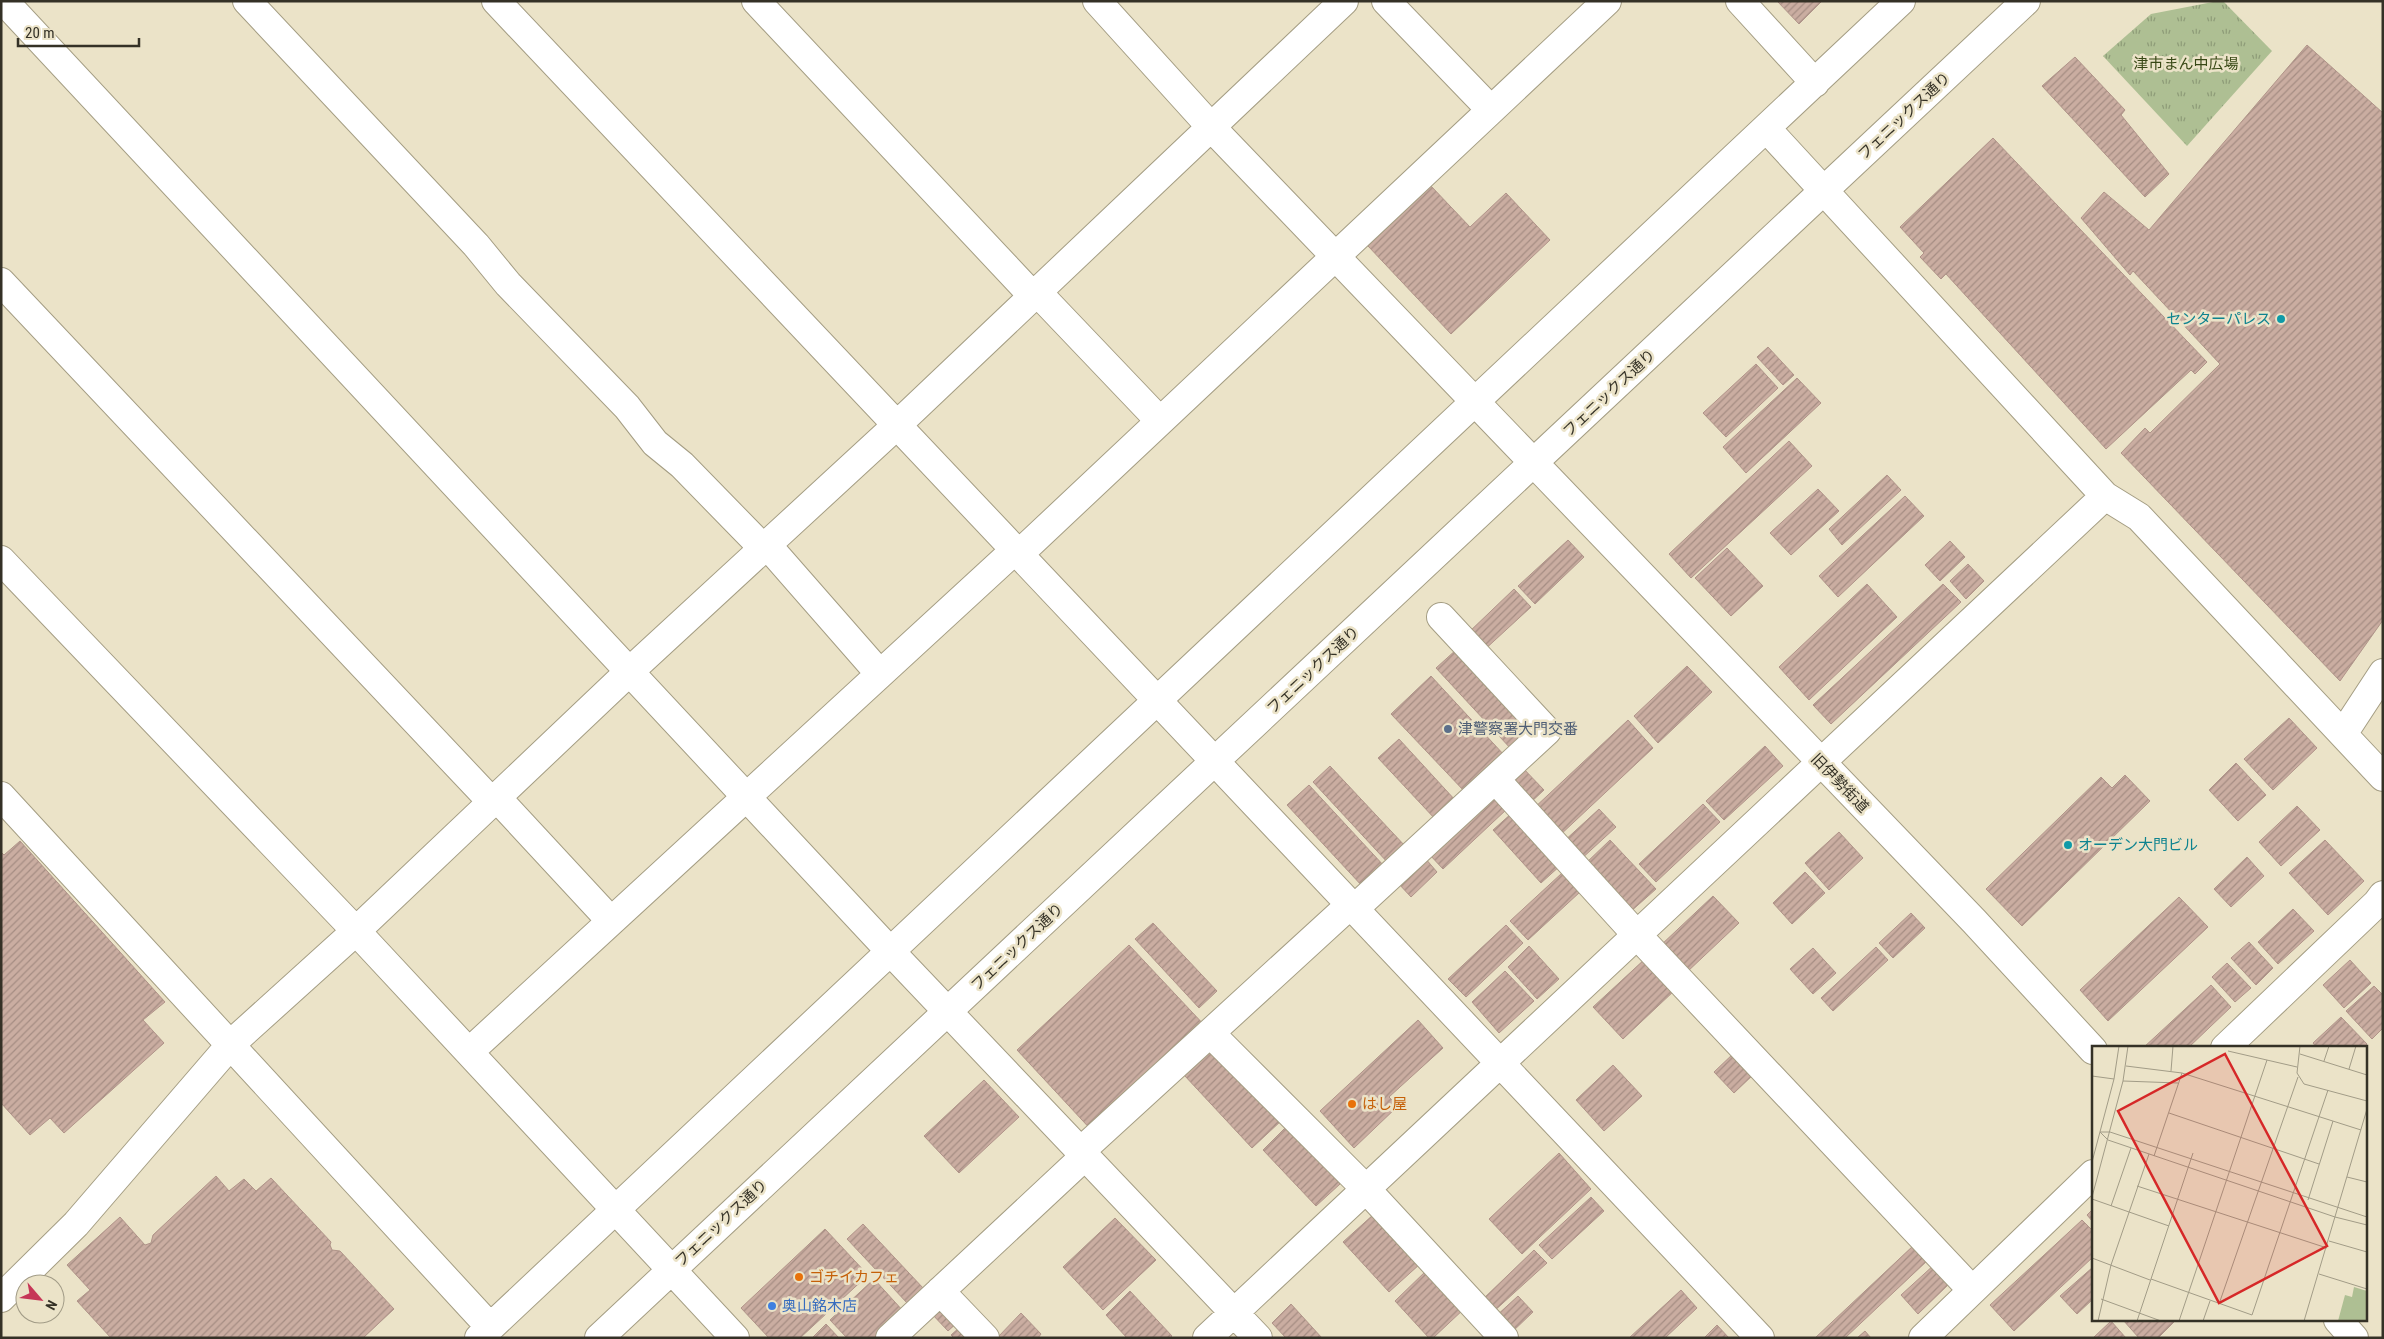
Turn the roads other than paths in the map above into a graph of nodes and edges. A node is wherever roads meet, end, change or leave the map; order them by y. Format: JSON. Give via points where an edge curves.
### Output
{"nodes":[{"id":1,"x":4,"y":1,"type":"edge"},
{"id":2,"x":247,"y":1,"type":"edge"},
{"id":3,"x":496,"y":1,"type":"edge"},
{"id":4,"x":756,"y":1,"type":"edge"},
{"id":5,"x":1097,"y":1,"type":"edge"},
{"id":6,"x":1344,"y":1,"type":"edge"},
{"id":7,"x":1386,"y":1,"type":"edge"},
{"id":8,"x":1607,"y":1,"type":"edge"},
{"id":9,"x":1740,"y":1,"type":"edge"},
{"id":10,"x":1901,"y":1,"type":"edge"},
{"id":11,"x":2026,"y":1,"type":"edge"},
{"id":12,"x":1815,"y":83,"type":"junction"},
{"id":13,"x":1491,"y":110,"type":"junction"},
{"id":14,"x":1211,"y":127,"type":"junction"},
{"id":15,"x":1766,"y":128,"type":"junction"},
{"id":16,"x":1824,"y":191,"type":"junction"},
{"id":17,"x":1335,"y":256,"type":"junction"},
{"id":18,"x":1,"y":282,"type":"edge"},
{"id":19,"x":1035,"y":294,"type":"junction"},
{"id":20,"x":1475,"y":402,"type":"junction"},
{"id":21,"x":1160,"y":421,"type":"junction"},
{"id":22,"x":897,"y":425,"type":"junction"},
{"id":23,"x":1535,"y":463,"type":"junction"},
{"id":24,"x":2105,"y":496,"type":"junction"},
{"id":25,"x":765,"y":546,"type":"junction"},
{"id":26,"x":1017,"y":552,"type":"junction"},
{"id":27,"x":1,"y":560,"type":"edge"},
{"id":28,"x":1441,"y":617,"type":"dead end"},
{"id":29,"x":630,"y":671,"type":"junction"},
{"id":30,"x":2383,"y":672,"type":"edge"},
{"id":31,"x":880,"y":674,"type":"junction"},
{"id":32,"x":1157,"y":700,"type":"junction"},
{"id":33,"x":2342,"y":734,"type":"junction"},
{"id":34,"x":1216,"y":762,"type":"junction"},
{"id":35,"x":1820,"y":762,"type":"junction"},
{"id":36,"x":2383,"y":778,"type":"edge"},
{"id":37,"x":1495,"y":779,"type":"junction"},
{"id":38,"x":1,"y":796,"type":"edge"},
{"id":39,"x":747,"y":796,"type":"junction"},
{"id":40,"x":494,"y":800,"type":"junction"},
{"id":41,"x":2383,"y":895,"type":"edge"},
{"id":42,"x":1352,"y":907,"type":"junction"},
{"id":43,"x":611,"y":921,"type":"junction"},
{"id":44,"x":356,"y":931,"type":"junction"},
{"id":45,"x":1636,"y":934,"type":"junction"},
{"id":46,"x":890,"y":951,"type":"junction"},
{"id":47,"x":948,"y":1011,"type":"junction"},
{"id":48,"x":1210,"y":1034,"type":"junction"},
{"id":49,"x":232,"y":1043,"type":"junction"},
{"id":50,"x":2227,"y":1046,"type":"edge"},
{"id":51,"x":2092,"y":1049,"type":"edge"},
{"id":52,"x":469,"y":1052,"type":"junction"},
{"id":53,"x":1500,"y":1064,"type":"junction"},
{"id":54,"x":1083,"y":1153,"type":"junction"},
{"id":55,"x":2092,"y":1175,"type":"edge"},
{"id":56,"x":1366,"y":1189,"type":"junction"},
{"id":57,"x":616,"y":1209,"type":"junction"},
{"id":58,"x":671,"y":1271,"type":"junction"},
{"id":59,"x":1972,"y":1290,"type":"junction"},
{"id":60,"x":940,"y":1291,"type":"junction"},
{"id":61,"x":1,"y":1298,"type":"edge"},
{"id":62,"x":1234,"y":1313,"type":"junction"},
{"id":63,"x":2340,"y":1322,"type":"edge"},
{"id":64,"x":484,"y":1332,"type":"edge"},
{"id":65,"x":599,"y":1338,"type":"edge"},
{"id":66,"x":735,"y":1338,"type":"edge"},
{"id":67,"x":890,"y":1338,"type":"edge"},
{"id":68,"x":985,"y":1338,"type":"edge"},
{"id":69,"x":1207,"y":1338,"type":"edge"},
{"id":70,"x":1258,"y":1338,"type":"edge"},
{"id":71,"x":1504,"y":1338,"type":"edge"},
{"id":72,"x":1760,"y":1338,"type":"edge"},
{"id":73,"x":1923,"y":1338,"type":"edge"},
{"id":74,"x":2354,"y":1338,"type":"edge"}],
"edges":[{"from":1,"to":29,"type":"street"},
{"from":2,"to":25,"type":"street","via":[[627,408],[655,443]]},
{"from":3,"to":22,"type":"street"},
{"from":4,"to":19,"type":"street"},
{"from":5,"to":14,"type":"street","name":"旧伊勢街道"},
{"from":6,"to":14,"type":"street"},
{"from":7,"to":13,"type":"street"},
{"from":8,"to":13,"type":"street"},
{"from":9,"to":12,"type":"street"},
{"from":10,"to":12,"type":"street"},
{"from":11,"to":16,"type":"street","name":"フェニックス通り"},
{"from":12,"to":15,"type":"street"},
{"from":13,"to":17,"type":"street"},
{"from":14,"to":17,"type":"street","name":"旧伊勢街道"},
{"from":14,"to":19,"type":"street"},
{"from":15,"to":16,"type":"street"},
{"from":15,"to":20,"type":"street"},
{"from":16,"to":23,"type":"street","name":"フェニックス通り"},
{"from":16,"to":24,"type":"street"},
{"from":17,"to":20,"type":"street","name":"旧伊勢街道"},
{"from":17,"to":21,"type":"street"},
{"from":18,"to":40,"type":"street"},
{"from":19,"to":21,"type":"street"},
{"from":19,"to":22,"type":"street"},
{"from":20,"to":23,"type":"street","name":"旧伊勢街道"},
{"from":20,"to":32,"type":"street"},
{"from":21,"to":26,"type":"street"},
{"from":22,"to":25,"type":"street"},
{"from":22,"to":26,"type":"street"},
{"from":23,"to":34,"type":"street","name":"フェニックス通り"},
{"from":23,"to":35,"type":"street","name":"旧伊勢街道"},
{"from":24,"to":33,"type":"street","via":[[2139,517]]},
{"from":24,"to":35,"type":"street"},
{"from":25,"to":29,"type":"street"},
{"from":25,"to":31,"type":"street"},
{"from":26,"to":31,"type":"street"},
{"from":26,"to":32,"type":"street"},
{"from":27,"to":44,"type":"street"},
{"from":28,"to":37,"type":"street","via":[[1547,731]]},
{"from":29,"to":39,"type":"street"},
{"from":29,"to":40,"type":"street"},
{"from":30,"to":33,"type":"street"},
{"from":31,"to":39,"type":"street"},
{"from":32,"to":34,"type":"street"},
{"from":32,"to":46,"type":"street"},
{"from":33,"to":36,"type":"street"},
{"from":34,"to":42,"type":"street"},
{"from":34,"to":47,"type":"street","name":"フェニックス通り"},
{"from":35,"to":45,"type":"street"},
{"from":35,"to":51,"type":"street","name":"旧伊勢街道"},
{"from":37,"to":42,"type":"street"},
{"from":37,"to":45,"type":"street"},
{"from":38,"to":49,"type":"street"},
{"from":39,"to":43,"type":"street"},
{"from":39,"to":46,"type":"street"},
{"from":40,"to":43,"type":"street"},
{"from":40,"to":44,"type":"street"},
{"from":41,"to":50,"type":"street"},
{"from":42,"to":48,"type":"street"},
{"from":42,"to":53,"type":"street"},
{"from":43,"to":52,"type":"street"},
{"from":44,"to":49,"type":"street"},
{"from":44,"to":52,"type":"street"},
{"from":45,"to":53,"type":"street"},
{"from":45,"to":59,"type":"street"},
{"from":46,"to":47,"type":"street"},
{"from":46,"to":57,"type":"street"},
{"from":47,"to":54,"type":"street"},
{"from":47,"to":58,"type":"street","name":"フェニックス通り"},
{"from":48,"to":54,"type":"street"},
{"from":48,"to":56,"type":"street"},
{"from":49,"to":61,"type":"street","via":[[76,1224]]},
{"from":49,"to":64,"type":"street"},
{"from":52,"to":57,"type":"street"},
{"from":53,"to":56,"type":"street"},
{"from":53,"to":72,"type":"street"},
{"from":54,"to":60,"type":"street"},
{"from":54,"to":62,"type":"street"},
{"from":55,"to":59,"type":"street"},
{"from":56,"to":62,"type":"street"},
{"from":56,"to":71,"type":"street"},
{"from":57,"to":58,"type":"street"},
{"from":57,"to":64,"type":"street"},
{"from":58,"to":65,"type":"street","name":"フェニックス通り"},
{"from":58,"to":66,"type":"street"},
{"from":59,"to":73,"type":"street"},
{"from":60,"to":67,"type":"street"},
{"from":60,"to":68,"type":"street"},
{"from":62,"to":69,"type":"street"},
{"from":62,"to":70,"type":"street"},
{"from":63,"to":74,"type":"street"}]}
